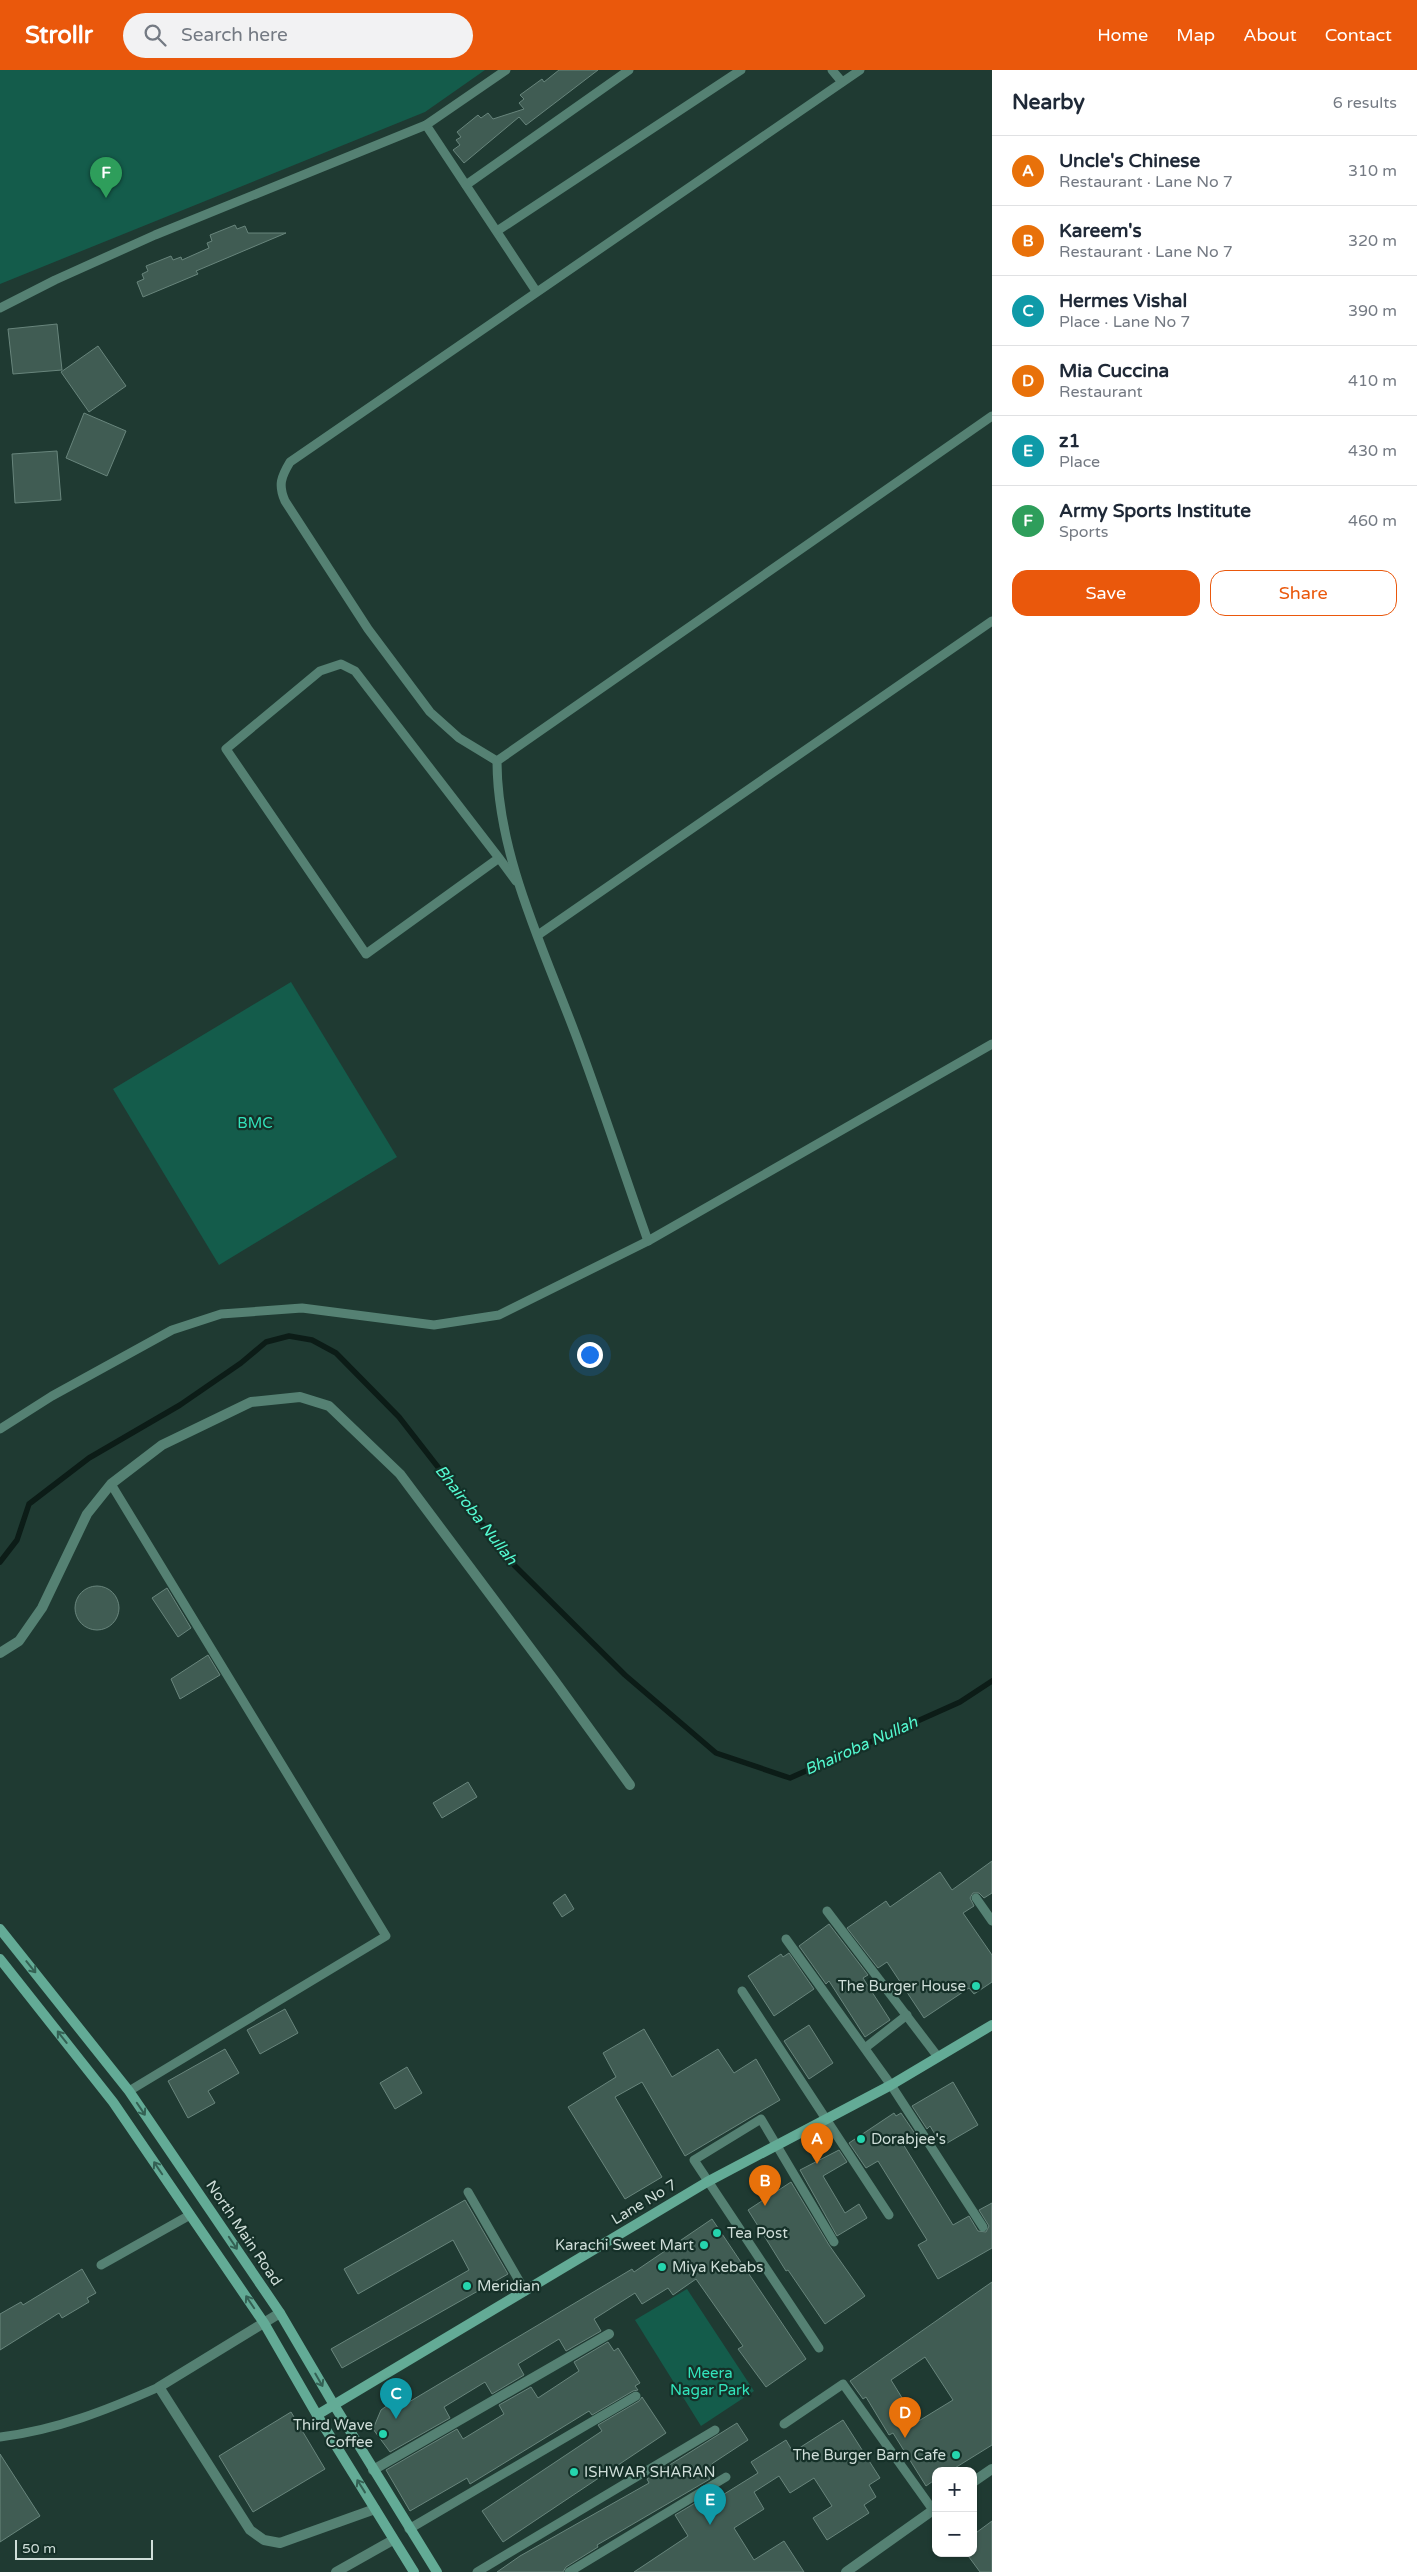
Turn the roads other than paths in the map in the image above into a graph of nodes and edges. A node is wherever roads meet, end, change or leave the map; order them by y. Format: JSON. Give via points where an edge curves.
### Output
{"nodes":[{"id":1,"x":506,"y":70,"type":"edge"},
{"id":2,"x":629,"y":70,"type":"edge"},
{"id":3,"x":741,"y":70,"type":"edge"},
{"id":4,"x":832,"y":70,"type":"edge"},
{"id":5,"x":860,"y":70,"type":"edge"},
{"id":6,"x":842,"y":82,"type":"junction"},
{"id":7,"x":426,"y":125,"type":"junction"},
{"id":8,"x":466,"y":185,"type":"junction"},
{"id":9,"x":496,"y":232,"type":"junction"},
{"id":10,"x":536,"y":292,"type":"junction"},
{"id":11,"x":0,"y":308,"type":"edge"},
{"id":12,"x":992,"y":416,"type":"edge"},
{"id":13,"x":992,"y":620,"type":"edge"},
{"id":14,"x":497,"y":761,"type":"junction"},
{"id":15,"x":498,"y":858,"type":"junction"},
{"id":16,"x":519,"y":885,"type":"junction"},
{"id":17,"x":538,"y":936,"type":"junction"},
{"id":18,"x":992,"y":1044,"type":"edge"},
{"id":19,"x":648,"y":1241,"type":"junction"},
{"id":20,"x":0,"y":1429,"type":"edge"},
{"id":21,"x":111,"y":1484,"type":"junction"},
{"id":22,"x":0,"y":1653,"type":"edge"},
{"id":23,"x":630,"y":1785,"type":"dead end"},
{"id":24,"x":976,"y":1898,"type":"dead end"},
{"id":25,"x":828,"y":1911,"type":"dead end"},
{"id":26,"x":992,"y":1921,"type":"edge"},
{"id":27,"x":0,"y":1929,"type":"edge"},
{"id":28,"x":786,"y":1939,"type":"dead end"},
{"id":29,"x":0,"y":1959,"type":"edge"},
{"id":30,"x":742,"y":1991,"type":"dead end"},
{"id":31,"x":907,"y":2015,"type":"junction"},
{"id":32,"x":992,"y":2025,"type":"edge"},
{"id":33,"x":865,"y":2048,"type":"junction"},
{"id":34,"x":938,"y":2057,"type":"junction"},
{"id":35,"x":891,"y":2085,"type":"junction"},
{"id":36,"x":129,"y":2091,"type":"junction"},
{"id":37,"x":827,"y":2119,"type":"junction"},
{"id":38,"x":777,"y":2145,"type":"junction"},
{"id":39,"x":707,"y":2182,"type":"junction"},
{"id":40,"x":468,"y":2192,"type":"dead end"},
{"id":41,"x":190,"y":2215,"type":"junction"},
{"id":42,"x":888,"y":2216,"type":"dead end"},
{"id":43,"x":983,"y":2227,"type":"dead end"},
{"id":44,"x":834,"y":2242,"type":"dead end"},
{"id":45,"x":100,"y":2265,"type":"dead end"},
{"id":46,"x":525,"y":2291,"type":"junction"},
{"id":47,"x":280,"y":2313,"type":"junction"},
{"id":48,"x":264,"y":2323,"type":"junction"},
{"id":49,"x":608,"y":2334,"type":"dead end"},
{"id":50,"x":819,"y":2348,"type":"dead end"},
{"id":51,"x":159,"y":2387,"type":"junction"},
{"id":52,"x":636,"y":2396,"type":"dead end"},
{"id":53,"x":334,"y":2405,"type":"junction"},
{"id":54,"x":317,"y":2415,"type":"junction"},
{"id":55,"x":784,"y":2424,"type":"dead end"},
{"id":56,"x":715,"y":2430,"type":"dead end"},
{"id":57,"x":0,"y":2437,"type":"edge"},
{"id":58,"x":992,"y":2469,"type":"edge"},
{"id":59,"x":373,"y":2470,"type":"junction"},
{"id":60,"x":726,"y":2477,"type":"dead end"},
{"id":61,"x":977,"y":2479,"type":"edge"},
{"id":62,"x":932,"y":2506,"type":"edge"},
{"id":63,"x":375,"y":2508,"type":"junction"},
{"id":64,"x":932,"y":2510,"type":"edge"},
{"id":65,"x":409,"y":2529,"type":"junction"},
{"id":66,"x":393,"y":2540,"type":"junction"},
{"id":67,"x":336,"y":2572,"type":"edge"},
{"id":68,"x":414,"y":2572,"type":"edge"},
{"id":69,"x":437,"y":2572,"type":"edge"},
{"id":70,"x":477,"y":2572,"type":"edge"},
{"id":71,"x":569,"y":2572,"type":"edge"},
{"id":72,"x":846,"y":2572,"type":"edge"}],
"edges":[{"from":1,"to":7,"type":"lane"},
{"from":2,"to":8,"type":"lane"},
{"from":3,"to":9,"type":"lane"},
{"from":4,"to":6,"type":"lane"},
{"from":5,"to":6,"type":"lane"},
{"from":6,"to":10,"type":"lane"},
{"from":7,"to":8,"type":"lane"},
{"from":7,"to":11,"type":"lane","via":[[155,235]]},
{"from":8,"to":9,"type":"lane"},
{"from":9,"to":10,"type":"lane"},
{"from":10,"to":14,"type":"lane","via":[[290,462],[280,488],[285,501],[368,629],[430,712],[459,738]]},
{"from":12,"to":14,"type":"lane"},
{"from":13,"to":17,"type":"lane"},
{"from":14,"to":16,"type":"lane","via":[[497,792]]},
{"from":15,"to":15,"type":"lane","via":[[355,671],[340,664],[320,671],[226,748],[366,954]]},
{"from":15,"to":16,"type":"lane"},
{"from":16,"to":17,"type":"lane"},
{"from":17,"to":19,"type":"lane"},
{"from":18,"to":19,"type":"lane"},
{"from":19,"to":20,"type":"lane","via":[[499,1315],[434,1325],[302,1308],[221,1314],[172,1330],[52,1396]]},
{"from":21,"to":22,"type":"street","via":[[86,1514],[42,1608],[19,1641]]},
{"from":21,"to":23,"type":"street","via":[[162,1445],[251,1402],[300,1397],[329,1406],[400,1474]]},
{"from":21,"to":36,"type":"lane","via":[[386,1936]]},
{"from":24,"to":26,"type":"lane"},
{"from":25,"to":31,"type":"lane"},
{"from":27,"to":36,"type":"main road","name":"North Main Road","one_way":true},
{"from":28,"to":33,"type":"lane"},
{"from":41,"to":29,"type":"main road","one_way":true,"via":[[113,2102]]},
{"from":30,"to":37,"type":"lane"},
{"from":31,"to":33,"type":"lane"},
{"from":31,"to":34,"type":"lane"},
{"from":32,"to":34,"type":"main road","name":"Lane No 7"},
{"from":33,"to":35,"type":"lane"},
{"from":34,"to":35,"type":"main road","name":"Lane No 7"},
{"from":35,"to":37,"type":"main road","name":"Lane No 7"},
{"from":35,"to":43,"type":"lane"},
{"from":36,"to":47,"type":"main road","name":"North Main Road","one_way":true},
{"from":37,"to":38,"type":"main road","name":"Lane No 7"},
{"from":37,"to":42,"type":"lane"},
{"from":38,"to":39,"type":"main road","name":"Lane No 7"},
{"from":38,"to":39,"type":"lane","via":[[761,2119],[694,2160]]},
{"from":38,"to":44,"type":"lane"},
{"from":39,"to":46,"type":"main road","name":"Lane No 7"},
{"from":39,"to":50,"type":"lane"},
{"from":40,"to":46,"type":"lane"},
{"from":41,"to":45,"type":"lane"},
{"from":48,"to":41,"type":"main road","one_way":true},
{"from":46,"to":53,"type":"main road","name":"Lane No 7"},
{"from":47,"to":48,"type":"street"},
{"from":47,"to":53,"type":"main road","name":"North Main Road","one_way":true},
{"from":48,"to":51,"type":"street"},
{"from":48,"to":54,"type":"main road"},
{"from":49,"to":59,"type":"street"},
{"from":51,"to":57,"type":"lane","via":[[70,2424]]},
{"from":51,"to":63,"type":"street","via":[[250,2530],[264,2540],[280,2543]]},
{"from":52,"to":65,"type":"lane"},
{"from":53,"to":54,"type":"main road","name":"Lane No 7"},
{"from":53,"to":59,"type":"main road","name":"North Main Road"},
{"from":63,"to":54,"type":"main road","one_way":true},
{"from":55,"to":62,"type":"lane","via":[[843,2384]]},
{"from":56,"to":70,"type":"lane"},
{"from":58,"to":61,"type":"street"},
{"from":59,"to":65,"type":"main road","name":"North Main Road"},
{"from":60,"to":71,"type":"lane"},
{"from":63,"to":66,"type":"main road"},
{"from":64,"to":72,"type":"street"},
{"from":65,"to":69,"type":"main road","name":"North Main Road"},
{"from":66,"to":67,"type":"street"},
{"from":66,"to":68,"type":"main road"}]}
